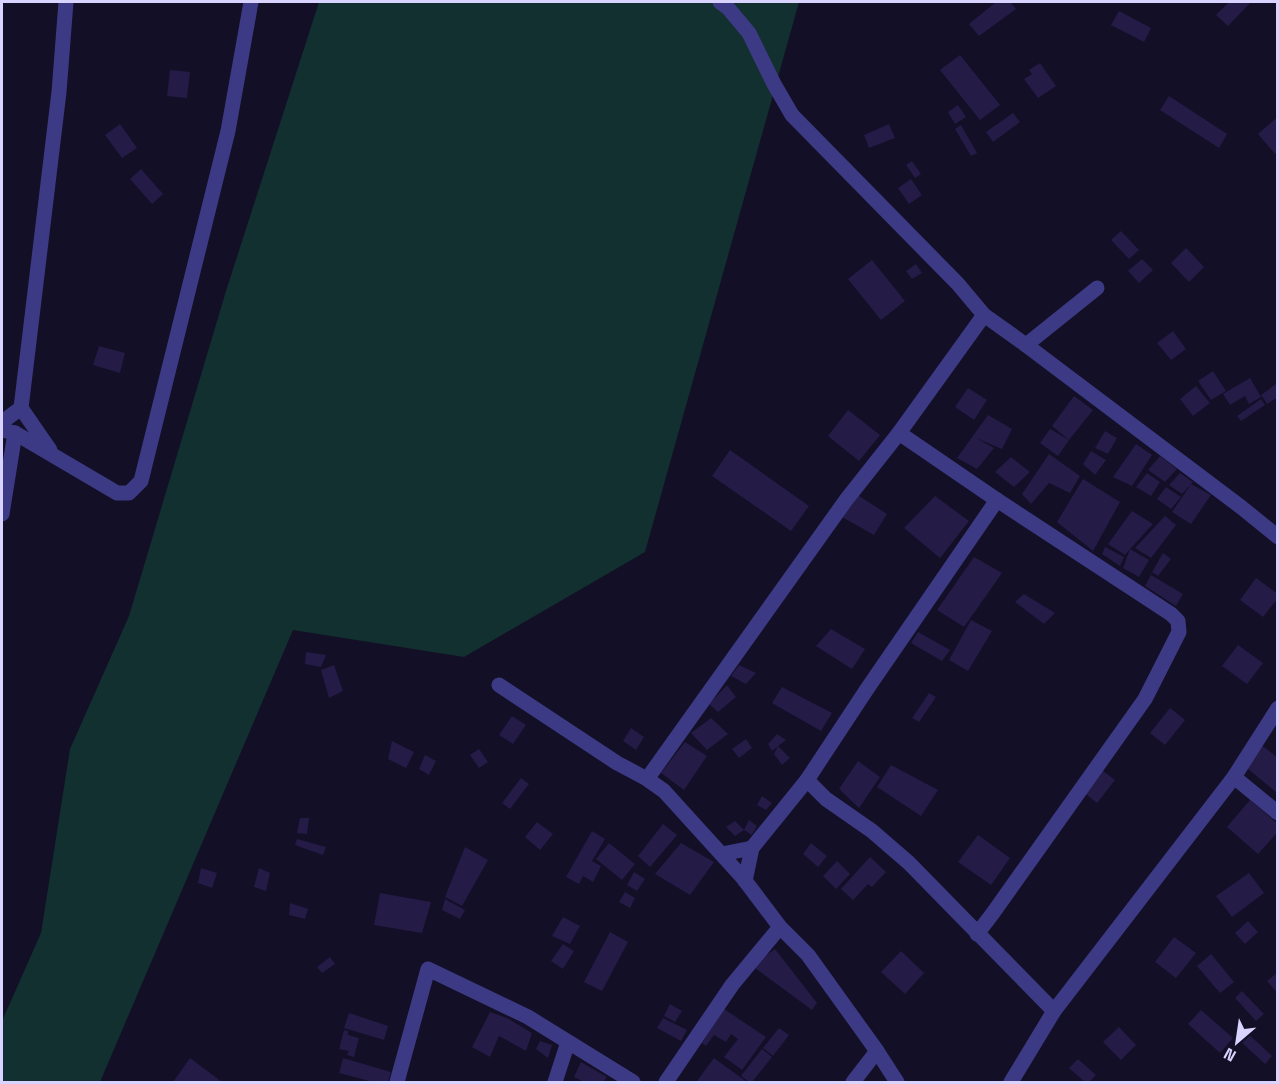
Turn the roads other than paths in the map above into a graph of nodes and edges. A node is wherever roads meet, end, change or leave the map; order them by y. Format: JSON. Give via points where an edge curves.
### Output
{"nodes":[{"id":1,"x":66,"y":2,"type":"edge"},
{"id":2,"x":251,"y":2,"type":"edge"},
{"id":3,"x":720,"y":2,"type":"edge"},
{"id":4,"x":1097,"y":288,"type":"dead end"},
{"id":5,"x":984,"y":315,"type":"junction"},
{"id":6,"x":1026,"y":345,"type":"junction"},
{"id":7,"x":21,"y":408,"type":"junction"},
{"id":8,"x":2,"y":422,"type":"edge"},
{"id":9,"x":8,"y":431,"type":"edge"},
{"id":10,"x":899,"y":433,"type":"junction"},
{"id":11,"x":52,"y":453,"type":"junction"},
{"id":12,"x":997,"y":500,"type":"junction"},
{"id":13,"x":2,"y":514,"type":"edge"},
{"id":14,"x":1278,"y":537,"type":"edge"},
{"id":15,"x":499,"y":685,"type":"dead end"},
{"id":16,"x":1278,"y":708,"type":"edge"},
{"id":17,"x":1234,"y":777,"type":"junction"},
{"id":18,"x":646,"y":779,"type":"junction"},
{"id":19,"x":807,"y":780,"type":"junction"},
{"id":20,"x":1278,"y":813,"type":"edge"},
{"id":21,"x":753,"y":848,"type":"junction"},
{"id":22,"x":722,"y":854,"type":"junction"},
{"id":23,"x":745,"y":881,"type":"junction"},
{"id":24,"x":780,"y":927,"type":"junction"},
{"id":25,"x":977,"y":934,"type":"junction"},
{"id":26,"x":1054,"y":1011,"type":"junction"},
{"id":27,"x":568,"y":1042,"type":"junction"},
{"id":28,"x":877,"y":1051,"type":"junction"},
{"id":29,"x":1012,"y":1082,"type":"edge"},
{"id":30,"x":398,"y":1083,"type":"edge"},
{"id":31,"x":555,"y":1083,"type":"edge"},
{"id":32,"x":633,"y":1083,"type":"edge"},
{"id":33,"x":666,"y":1083,"type":"edge"},
{"id":34,"x":853,"y":1083,"type":"edge"},
{"id":35,"x":897,"y":1083,"type":"edge"}],
"edges":[{"from":1,"to":7,"type":"street"},
{"from":2,"to":11,"type":"street","via":[[228,131],[141,482],[129,494],[117,493]]},
{"from":3,"to":5,"type":"street","via":[[749,33],[792,115]]},
{"from":4,"to":6,"type":"street"},
{"from":5,"to":6,"type":"street"},
{"from":5,"to":10,"type":"street"},
{"from":6,"to":14,"type":"street"},
{"from":7,"to":8,"type":"street"},
{"from":7,"to":11,"type":"street"},
{"from":9,"to":11,"type":"street"},
{"from":9,"to":13,"type":"street"},
{"from":10,"to":12,"type":"street"},
{"from":10,"to":18,"type":"street","via":[[846,500]]},
{"from":12,"to":19,"type":"street"},
{"from":12,"to":25,"type":"street","via":[[1171,614],[1178,621],[1179,632],[1145,699]]},
{"from":15,"to":18,"type":"street"},
{"from":16,"to":17,"type":"street"},
{"from":17,"to":20,"type":"street"},
{"from":17,"to":26,"type":"street"},
{"from":18,"to":22,"type":"street","via":[[664,791]]},
{"from":19,"to":21,"type":"street"},
{"from":19,"to":25,"type":"street","via":[[909,862]]},
{"from":21,"to":22,"type":"street"},
{"from":21,"to":23,"type":"street"},
{"from":22,"to":23,"type":"street"},
{"from":23,"to":24,"type":"street"},
{"from":24,"to":28,"type":"street","via":[[808,955]]},
{"from":24,"to":33,"type":"street","via":[[732,984]]},
{"from":25,"to":26,"type":"street"},
{"from":26,"to":29,"type":"street"},
{"from":27,"to":30,"type":"street","via":[[528,1017],[428,969]]},
{"from":27,"to":31,"type":"street"},
{"from":27,"to":32,"type":"street"},
{"from":28,"to":34,"type":"street"},
{"from":28,"to":35,"type":"street"}]}
